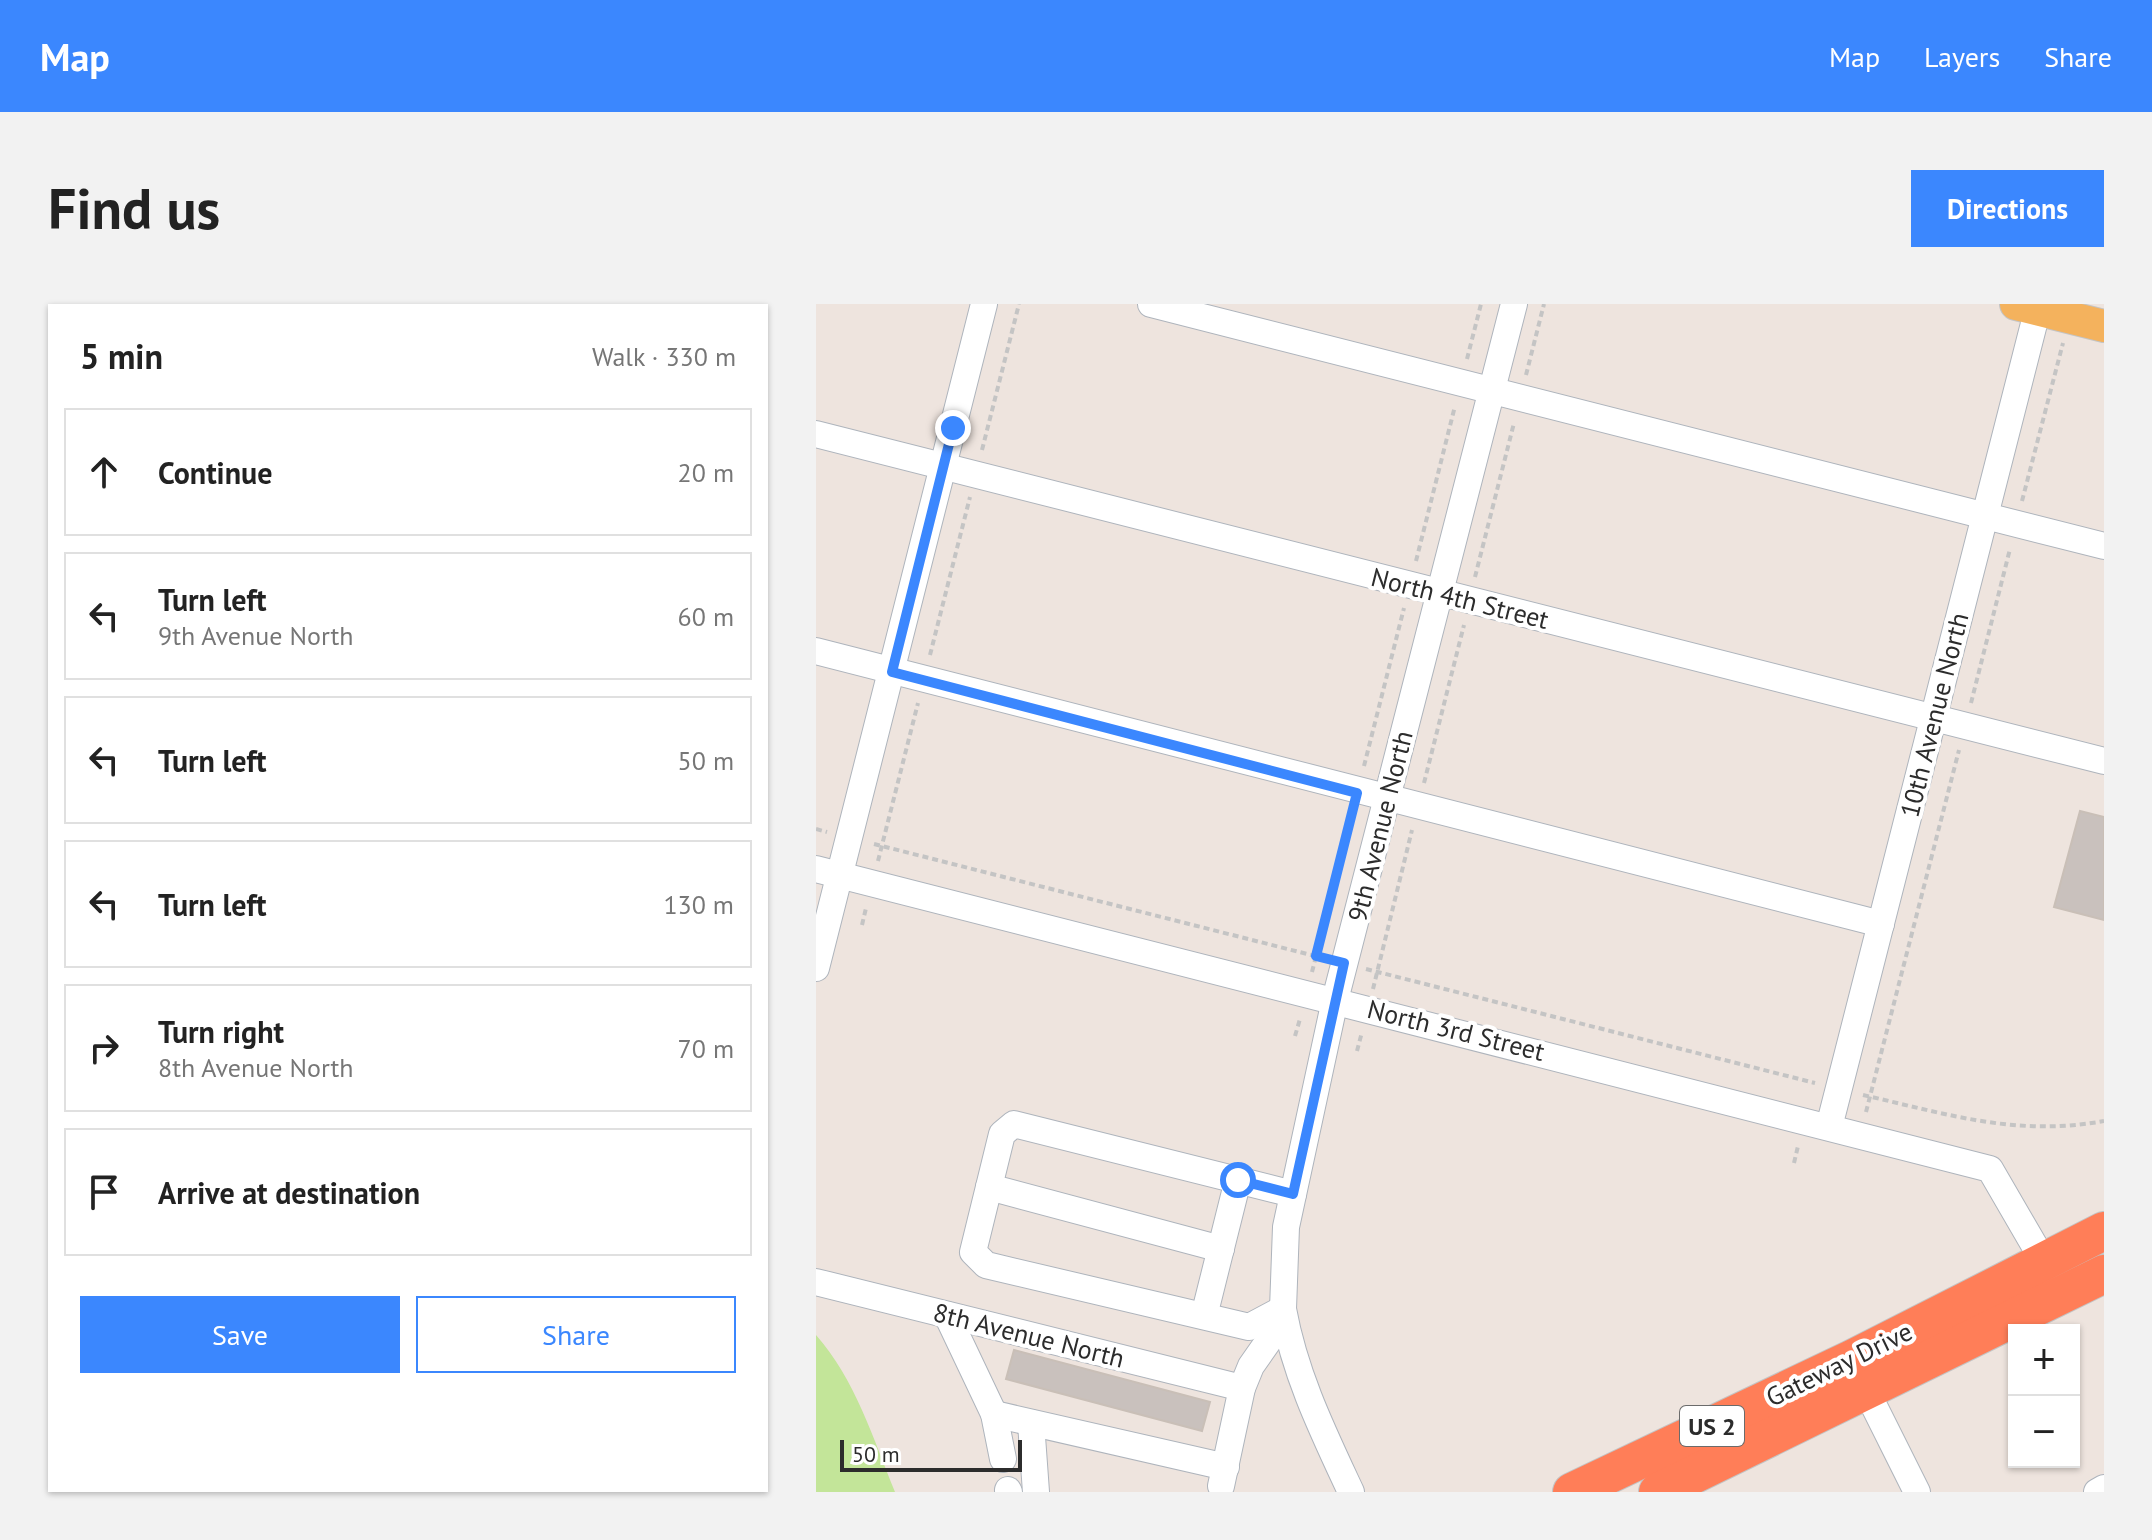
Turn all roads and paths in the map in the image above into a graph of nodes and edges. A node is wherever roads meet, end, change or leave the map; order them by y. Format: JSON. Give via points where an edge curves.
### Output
{"nodes":[{"id":1,"x":984,"y":304,"type":"edge"},
{"id":2,"x":1019,"y":304,"type":"edge"},
{"id":3,"x":1151,"y":304,"type":"edge"},
{"id":4,"x":1481,"y":304,"type":"edge"},
{"id":5,"x":1514,"y":304,"type":"edge"},
{"id":6,"x":1544,"y":304,"type":"edge"},
{"id":7,"x":2031,"y":306,"type":"edge"},
{"id":8,"x":2104,"y":326,"type":"edge"},
{"id":9,"x":1462,"y":381,"type":"junction"},
{"id":10,"x":1492,"y":389,"type":"junction"},
{"id":11,"x":1521,"y":396,"type":"junction"},
{"id":12,"x":816,"y":434,"type":"edge"},
{"id":13,"x":944,"y":467,"type":"junction"},
{"id":14,"x":976,"y":475,"type":"junction"},
{"id":15,"x":1985,"y":516,"type":"junction"},
{"id":16,"x":2104,"y":546,"type":"edge"},
{"id":17,"x":1410,"y":586,"type":"junction"},
{"id":18,"x":1440,"y":593,"type":"junction"},
{"id":19,"x":1470,"y":601,"type":"junction"},
{"id":20,"x":816,"y":651,"type":"edge"},
{"id":21,"x":892,"y":672,"type":"junction"},
{"id":22,"x":924,"y":680,"type":"junction"},
{"id":23,"x":1933,"y":718,"type":"junction"},
{"id":24,"x":2104,"y":761,"type":"edge"},
{"id":25,"x":1357,"y":793,"type":"junction"},
{"id":26,"x":1386,"y":800,"type":"junction"},
{"id":27,"x":1418,"y":808,"type":"junction"},
{"id":28,"x":816,"y":829,"type":"edge"},
{"id":29,"x":849,"y":837,"type":"junction"},
{"id":30,"x":881,"y":846,"type":"junction"},
{"id":31,"x":828,"y":872,"type":"edge"},
{"id":32,"x":872,"y":884,"type":"junction"},
{"id":33,"x":1881,"y":924,"type":"junction"},
{"id":34,"x":862,"y":925,"type":"dead end"},
{"id":35,"x":1316,"y":956,"type":"junction"},
{"id":36,"x":1344,"y":963,"type":"junction"},
{"id":37,"x":816,"y":968,"type":"edge"},
{"id":38,"x":1377,"y":972,"type":"junction"},
{"id":39,"x":1306,"y":992,"type":"junction"},
{"id":40,"x":1335,"y":1000,"type":"junction"},
{"id":41,"x":1368,"y":1008,"type":"junction"},
{"id":42,"x":1295,"y":1036,"type":"dead end"},
{"id":43,"x":1357,"y":1051,"type":"dead end"},
{"id":44,"x":1839,"y":1090,"type":"junction"},
{"id":45,"x":2104,"y":1121,"type":"edge"},
{"id":46,"x":1829,"y":1127,"type":"junction"},
{"id":47,"x":1238,"y":1180,"type":"junction"},
{"id":48,"x":989,"y":1187,"type":"junction"},
{"id":49,"x":1293,"y":1194,"type":"junction"},
{"id":50,"x":2104,"y":1231,"type":"edge"},
{"id":51,"x":1221,"y":1249,"type":"junction"},
{"id":52,"x":2044,"y":1262,"type":"junction"},
{"id":53,"x":2104,"y":1274,"type":"edge"},
{"id":54,"x":816,"y":1282,"type":"edge"},
{"id":55,"x":1283,"y":1309,"type":"junction"},
{"id":56,"x":947,"y":1315,"type":"junction"},
{"id":57,"x":1204,"y":1316,"type":"junction"},
{"id":58,"x":1860,"y":1376,"type":"junction"},
{"id":59,"x":1242,"y":1388,"type":"junction"},
{"id":60,"x":994,"y":1414,"type":"junction"},
{"id":61,"x":1031,"y":1423,"type":"junction"},
{"id":62,"x":1003,"y":1459,"type":"dead end"},
{"id":63,"x":2104,"y":1488,"type":"edge"},
{"id":64,"x":1036,"y":1492,"type":"edge"},
{"id":65,"x":1351,"y":1492,"type":"edge"},
{"id":66,"x":1572,"y":1492,"type":"edge"},
{"id":67,"x":1658,"y":1492,"type":"edge"},
{"id":68,"x":1917,"y":1492,"type":"edge"},
{"id":69,"x":2097,"y":1492,"type":"edge"}],
"edges":[{"from":1,"to":13,"type":"street"},
{"from":2,"to":14,"type":"path"},
{"from":3,"to":9,"type":"street"},
{"from":4,"to":9,"type":"path"},
{"from":5,"to":10,"type":"street","name":"9th Avenue North"},
{"from":6,"to":11,"type":"path"},
{"from":7,"to":8,"type":"main road"},
{"from":7,"to":15,"type":"street","name":"10th Avenue North"},
{"from":9,"to":10,"type":"street"},
{"from":9,"to":17,"type":"path"},
{"from":10,"to":11,"type":"street"},
{"from":10,"to":18,"type":"street","name":"9th Avenue North"},
{"from":11,"to":15,"type":"street"},
{"from":11,"to":19,"type":"path"},
{"from":12,"to":13,"type":"street","name":"North 4th Street"},
{"from":13,"to":14,"type":"street","name":"North 4th Street"},
{"from":13,"to":21,"type":"street"},
{"from":14,"to":17,"type":"street","name":"North 4th Street"},
{"from":14,"to":22,"type":"path"},
{"from":15,"to":16,"type":"street"},
{"from":15,"to":23,"type":"street","name":"10th Avenue North"},
{"from":17,"to":18,"type":"street","name":"North 4th Street"},
{"from":17,"to":25,"type":"path"},
{"from":18,"to":19,"type":"street","name":"North 4th Street"},
{"from":18,"to":26,"type":"street","name":"9th Avenue North"},
{"from":19,"to":23,"type":"street","name":"North 4th Street"},
{"from":19,"to":27,"type":"path"},
{"from":20,"to":21,"type":"street"},
{"from":21,"to":22,"type":"street"},
{"from":21,"to":29,"type":"street"},
{"from":22,"to":25,"type":"street"},
{"from":22,"to":30,"type":"path"},
{"from":23,"to":24,"type":"street","name":"North 4th Street"},
{"from":23,"to":33,"type":"street","name":"10th Avenue North"},
{"from":25,"to":26,"type":"street"},
{"from":25,"to":35,"type":"path"},
{"from":26,"to":27,"type":"street"},
{"from":26,"to":36,"type":"street","name":"9th Avenue North"},
{"from":27,"to":33,"type":"street"},
{"from":27,"to":38,"type":"path"},
{"from":28,"to":29,"type":"path"},
{"from":29,"to":30,"type":"path"},
{"from":29,"to":31,"type":"street"},
{"from":30,"to":32,"type":"path"},
{"from":30,"to":35,"type":"path"},
{"from":31,"to":32,"type":"street","name":"North 3rd Street"},
{"from":31,"to":37,"type":"street"},
{"from":32,"to":34,"type":"path"},
{"from":32,"to":39,"type":"street","name":"North 3rd Street"},
{"from":33,"to":44,"type":"street","name":"10th Avenue North"},
{"from":35,"to":36,"type":"path"},
{"from":35,"to":39,"type":"path"},
{"from":36,"to":38,"type":"path"},
{"from":36,"to":40,"type":"street","name":"9th Avenue North"},
{"from":38,"to":41,"type":"path"},
{"from":38,"to":44,"type":"path"},
{"from":39,"to":40,"type":"street","name":"North 3rd Street"},
{"from":39,"to":42,"type":"path"},
{"from":40,"to":41,"type":"street","name":"North 3rd Street"},
{"from":40,"to":49,"type":"street","name":"9th Avenue North"},
{"from":41,"to":43,"type":"path"},
{"from":41,"to":46,"type":"street","name":"North 3rd Street"},
{"from":44,"to":45,"type":"path","via":[[2002,1126],[2062,1129]]},
{"from":44,"to":46,"type":"street","name":"10th Avenue North"},
{"from":46,"to":52,"type":"street","name":"North 3rd Street","via":[[1990,1169]]},
{"from":47,"to":48,"type":"street","via":[[1014,1124],[1002,1134]]},
{"from":47,"to":49,"type":"street"},
{"from":47,"to":51,"type":"street"},
{"from":48,"to":51,"type":"street"},
{"from":48,"to":57,"type":"street","via":[[973,1252],[986,1265]]},
{"from":49,"to":55,"type":"street","name":"9th Avenue North","via":[[1283,1258]]},
{"from":50,"to":52,"type":"highway","name":"Gateway Drive","number":"US 2"},
{"from":51,"to":57,"type":"street"},
{"from":52,"to":58,"type":"highway","name":"Gateway Drive","number":"US 2"},
{"from":53,"to":58,"type":"highway","name":"Gateway Drive","number":"US 2"},
{"from":54,"to":56,"type":"street","name":"8th Avenue North"},
{"from":55,"to":57,"type":"street","via":[[1249,1327]]},
{"from":55,"to":59,"type":"street","name":"9th Avenue North"},
{"from":55,"to":65,"type":"street","via":[[1308,1401]]},
{"from":56,"to":59,"type":"street","name":"8th Avenue North"},
{"from":56,"to":60,"type":"street"},
{"from":58,"to":66,"type":"highway","name":"Gateway Drive","number":"US 2"},
{"from":58,"to":67,"type":"highway","name":"Gateway Drive","number":"US 2"},
{"from":58,"to":68,"type":"street"},
{"from":59,"to":61,"type":"street","name":"9th Avenue North","via":[[1223,1476]]},
{"from":60,"to":61,"type":"street"},
{"from":60,"to":62,"type":"street"},
{"from":61,"to":64,"type":"street"},
{"from":63,"to":69,"type":"street"}]}
